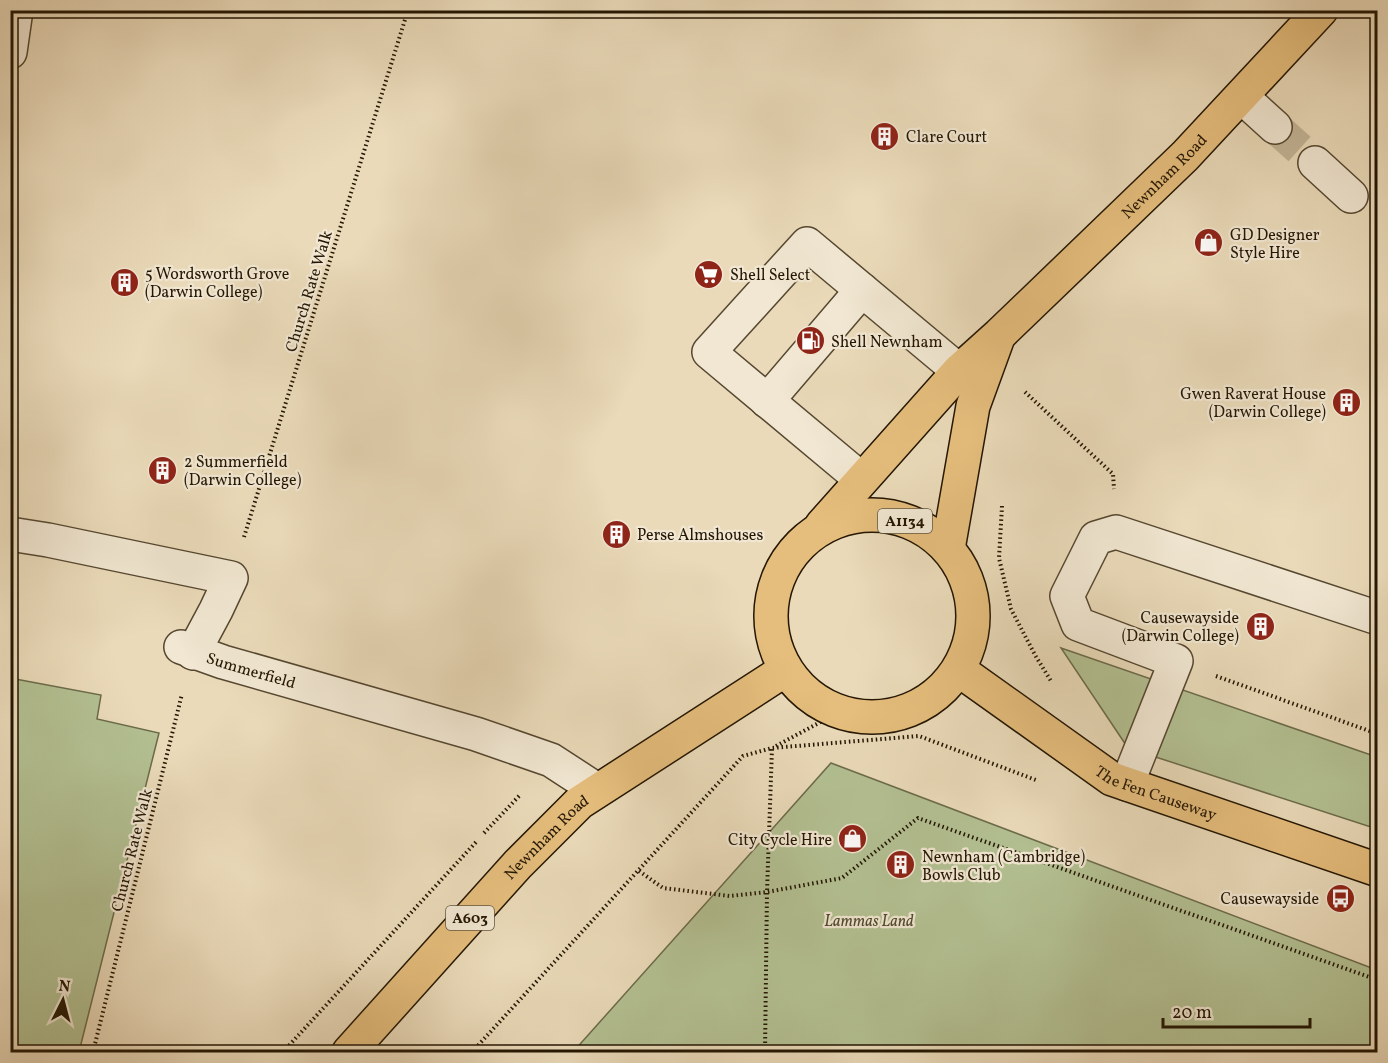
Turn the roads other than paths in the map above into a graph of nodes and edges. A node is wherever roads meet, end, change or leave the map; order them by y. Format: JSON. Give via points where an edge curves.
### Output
{"nodes":[{"id":1,"x":16,"y":10,"type":"edge"},
{"id":2,"x":1320,"y":10,"type":"edge"},
{"id":3,"x":10,"y":52,"type":"edge"},
{"id":4,"x":1242,"y":97,"type":"junction"},
{"id":5,"x":1275,"y":127,"type":"tunnel mouth"},
{"id":6,"x":1315,"y":163,"type":"tunnel mouth"},
{"id":7,"x":1351,"y":196,"type":"dead end"},
{"id":8,"x":862,"y":290,"type":"junction"},
{"id":9,"x":999,"y":335,"type":"junction"},
{"id":10,"x":959,"y":371,"type":"junction"},
{"id":11,"x":767,"y":401,"type":"junction"},
{"id":12,"x":861,"y":479,"type":"junction"},
{"id":13,"x":822,"y":525,"type":"junction"},
{"id":14,"x":10,"y":534,"type":"edge"},
{"id":15,"x":948,"y":549,"type":"junction"},
{"id":16,"x":1377,"y":618,"type":"edge"},
{"id":17,"x":785,"y":670,"type":"junction"},
{"id":18,"x":959,"y":670,"type":"junction"},
{"id":19,"x":1127,"y":784,"type":"junction"},
{"id":20,"x":597,"y":790,"type":"junction"},
{"id":21,"x":1377,"y":870,"type":"edge"},
{"id":22,"x":349,"y":1053,"type":"edge"}],
"edges":[{"from":1,"to":3,"type":"street"},
{"from":2,"to":4,"type":"main road","name":"Newnham Road","number":"A1134"},
{"from":4,"to":5,"type":"street"},
{"from":4,"to":9,"type":"main road","name":"Newnham Road","number":"A1134"},
{"from":6,"to":7,"type":"street"},
{"from":8,"to":10,"type":"street"},
{"from":8,"to":11,"type":"street"},
{"from":8,"to":11,"type":"street","via":[[807,244],[709,352]]},
{"from":9,"to":10,"type":"main road","name":"Newnham Road","number":"A1134"},
{"from":9,"to":15,"type":"main road","name":"Newnham Road","number":"A1134","via":[[973,406]]},
{"from":10,"to":12,"type":"main road","name":"Newnham Road","number":"A1134"},
{"from":11,"to":12,"type":"street"},
{"from":12,"to":13,"type":"main road","name":"Newnham Road","number":"A1134"},
{"from":13,"to":15,"type":"main road","number":"A1134","via":[[862,515],[892,516],[917,525]]},
{"from":13,"to":17,"type":"main road","number":"A1134","via":[[796,548],[776,583],[770,621],[774,647]]},
{"from":14,"to":20,"type":"street","name":"Summerfield","via":[[231,578],[216,610],[187,650],[476,734],[551,760]]},
{"from":15,"to":18,"type":"main road","number":"A1134","via":[[970,588],[974,616],[971,646]]},
{"from":16,"to":19,"type":"street","via":[[1116,532],[1096,538],[1067,596],[1078,624],[1176,661]]},
{"from":17,"to":18,"type":"main road","number":"A1134","via":[[811,697],[839,712],[881,718],[917,707],[942,691]]},
{"from":17,"to":20,"type":"main road","name":"Newnham Road","number":"A603"},
{"from":18,"to":19,"type":"main road","name":"The Fen Causeway","via":[[1112,779]]},
{"from":19,"to":21,"type":"main road","name":"The Fen Causeway"},
{"from":20,"to":22,"type":"main road","name":"Newnham Road","number":"A603","via":[[518,864]]}]}
